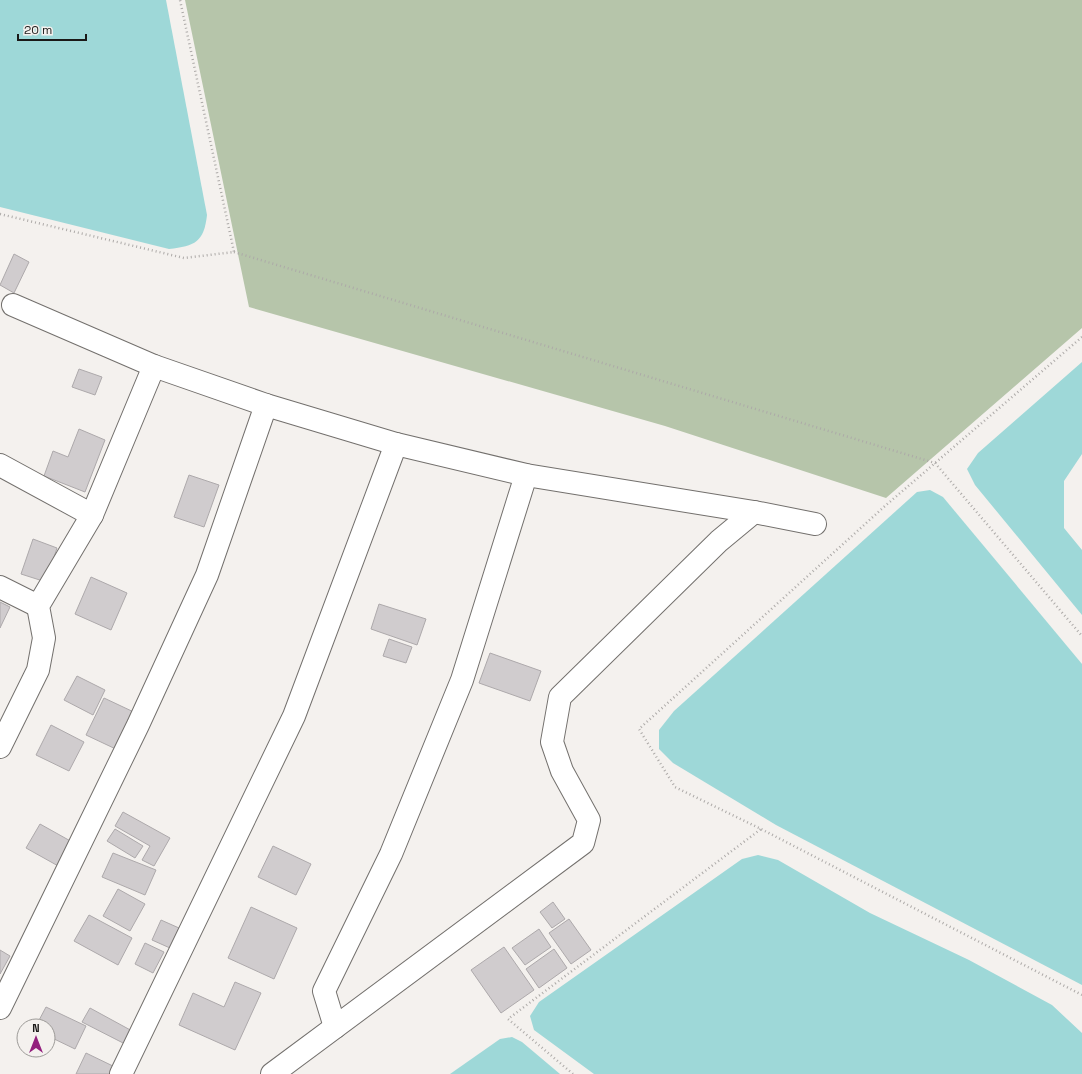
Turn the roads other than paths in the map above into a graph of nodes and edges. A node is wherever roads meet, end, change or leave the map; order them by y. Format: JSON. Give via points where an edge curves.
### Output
{"nodes":[{"id":1,"x":13,"y":305,"type":"dead end"},
{"id":2,"x":154,"y":366,"type":"junction"},
{"id":3,"x":266,"y":405,"type":"junction"},
{"id":4,"x":396,"y":444,"type":"junction"},
{"id":5,"x":0,"y":465,"type":"edge"},
{"id":6,"x":526,"y":475,"type":"junction"},
{"id":7,"x":754,"y":512,"type":"junction"},
{"id":8,"x":92,"y":515,"type":"junction"},
{"id":9,"x":815,"y":524,"type":"dead end"},
{"id":10,"x":0,"y":587,"type":"edge"},
{"id":11,"x":38,"y":606,"type":"junction"},
{"id":12,"x":0,"y":747,"type":"edge"},
{"id":13,"x":0,"y":1008,"type":"edge"},
{"id":14,"x":335,"y":1027,"type":"junction"},
{"id":15,"x":122,"y":1074,"type":"edge"},
{"id":16,"x":272,"y":1074,"type":"edge"}],
"edges":[{"from":1,"to":2,"type":"street"},
{"from":2,"to":3,"type":"street"},
{"from":2,"to":8,"type":"street"},
{"from":3,"to":4,"type":"street"},
{"from":3,"to":13,"type":"street","via":[[207,574],[138,725]]},
{"from":4,"to":6,"type":"street"},
{"from":4,"to":15,"type":"street","via":[[294,716]]},
{"from":5,"to":8,"type":"street"},
{"from":6,"to":7,"type":"street"},
{"from":6,"to":14,"type":"street","via":[[462,680],[391,854],[324,991]]},
{"from":7,"to":9,"type":"street"},
{"from":7,"to":14,"type":"street","via":[[719,541],[560,697],[552,742],[562,771],[589,820],[583,843]]},
{"from":8,"to":11,"type":"street"},
{"from":10,"to":11,"type":"street"},
{"from":11,"to":12,"type":"street","via":[[44,638],[38,670]]},
{"from":14,"to":16,"type":"street"}]}
